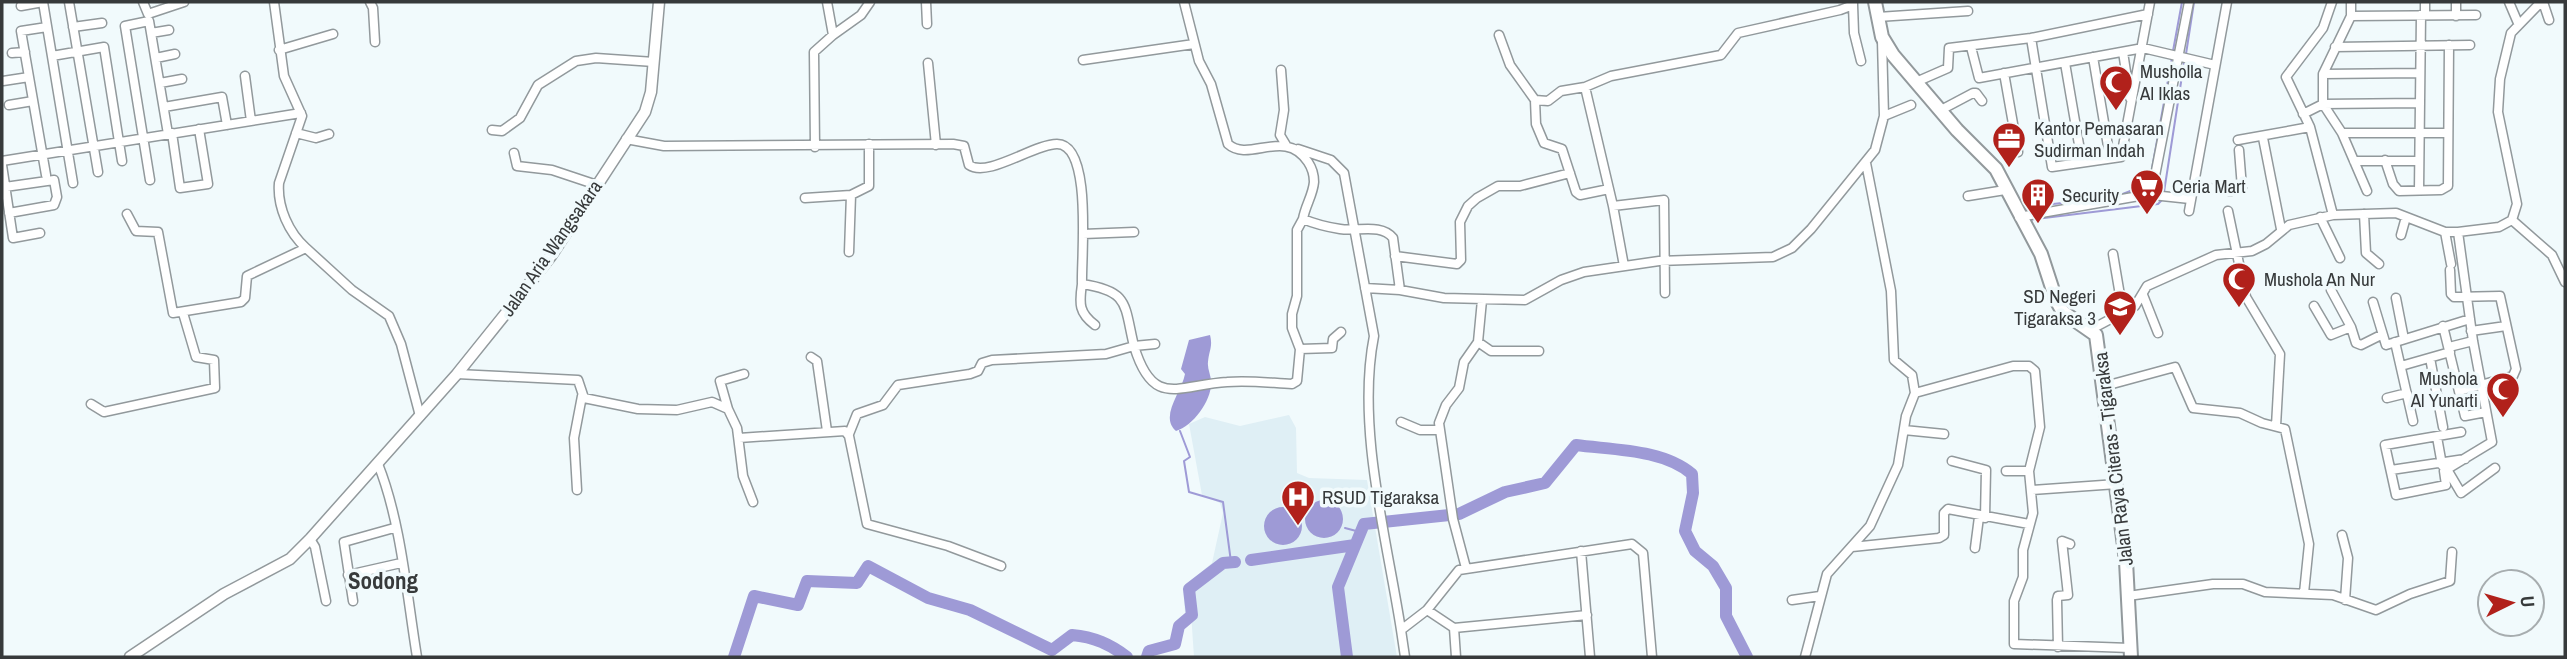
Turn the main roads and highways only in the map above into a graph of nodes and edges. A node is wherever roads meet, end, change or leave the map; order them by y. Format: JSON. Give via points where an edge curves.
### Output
{"nodes":[{"id":1,"x":1875,"y":2,"type":"edge"},
{"id":2,"x":2131,"y":653,"type":"edge"}],
"edges":[{"from":1,"to":2,"type":"main road","name":"Jalan Raya Citeras - Tigaraksa","via":[[1882,37],[1939,111],[1996,169],[2041,254],[2063,312],[2090,330],[2099,344]]}]}
